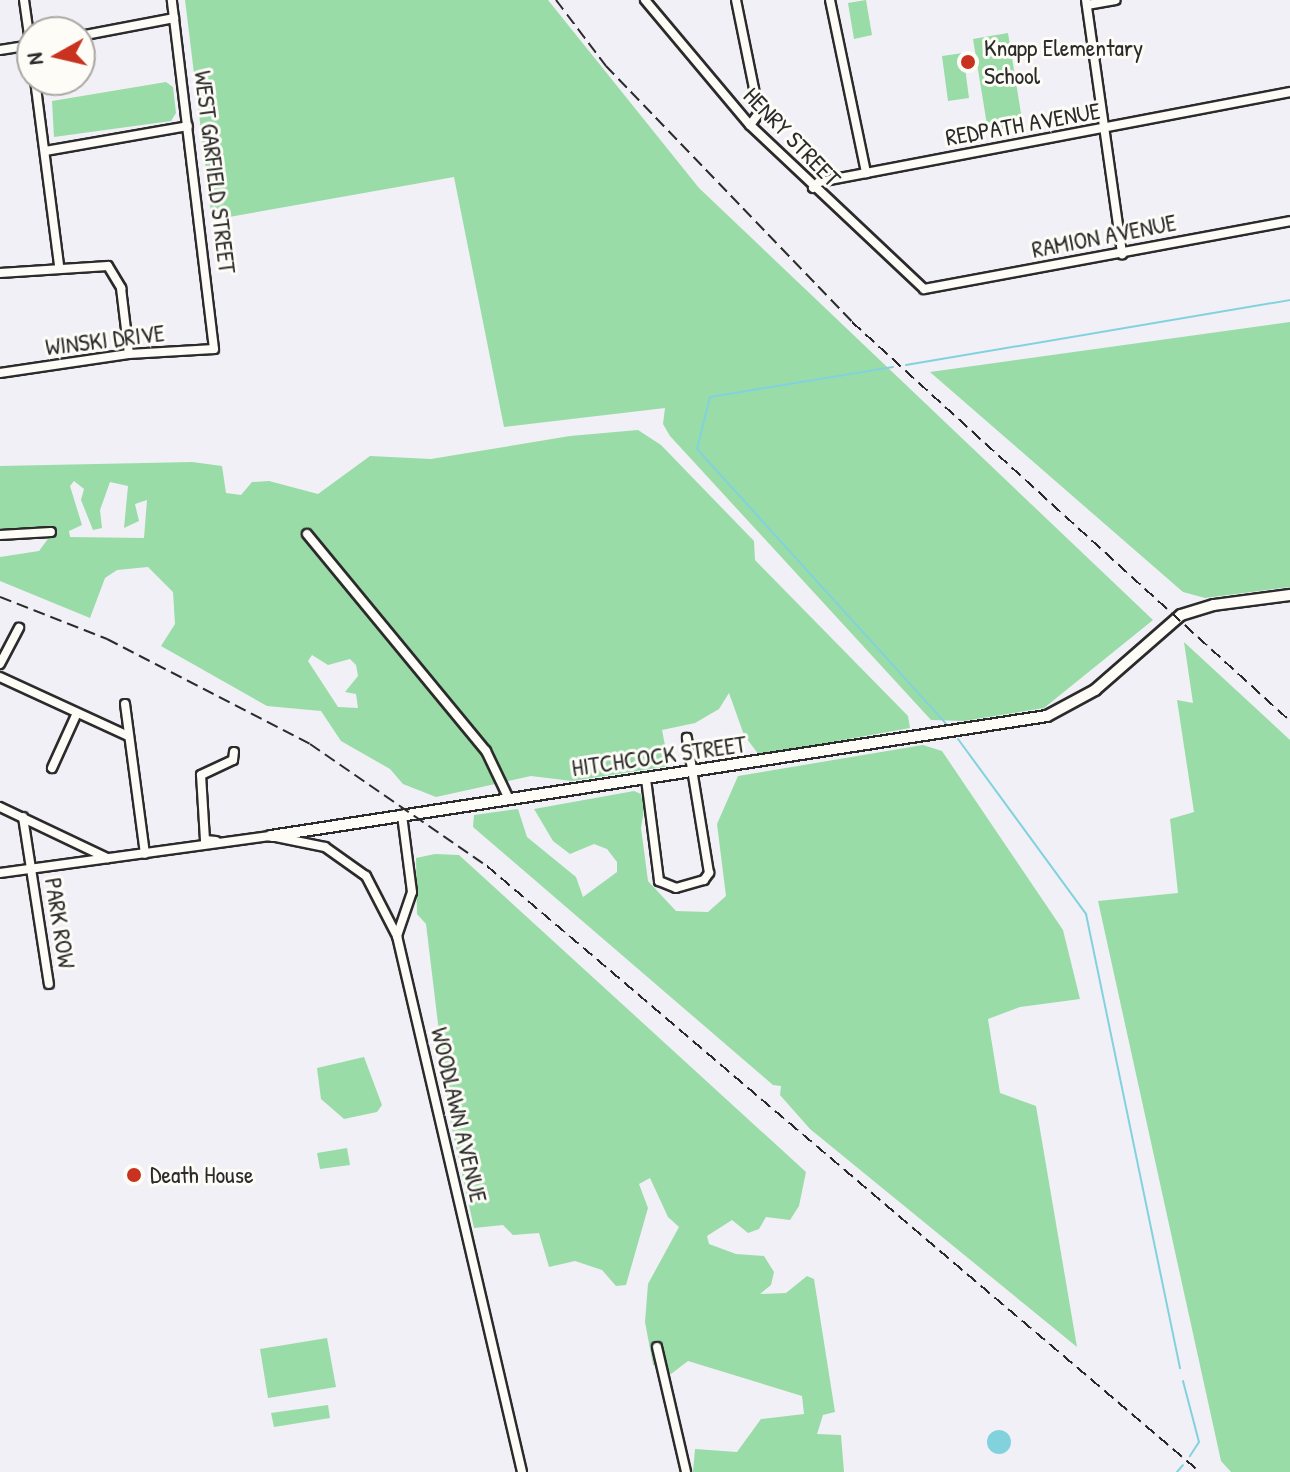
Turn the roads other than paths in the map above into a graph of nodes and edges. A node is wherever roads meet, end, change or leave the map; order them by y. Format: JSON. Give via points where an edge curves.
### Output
{"nodes":[{"id":1,"x":172,"y":0,"type":"edge"},
{"id":2,"x":645,"y":0,"type":"edge"},
{"id":3,"x":736,"y":0,"type":"edge"},
{"id":4,"x":830,"y":0,"type":"edge"},
{"id":5,"x":1116,"y":0,"type":"edge"},
{"id":6,"x":1086,"y":3,"type":"edge"},
{"id":7,"x":174,"y":18,"type":"junction"},
{"id":8,"x":96,"y":33,"type":"edge"},
{"id":9,"x":1290,"y":92,"type":"edge"},
{"id":10,"x":37,"y":96,"type":"edge"},
{"id":11,"x":750,"y":125,"type":"junction"},
{"id":12,"x":188,"y":126,"type":"junction"},
{"id":13,"x":1105,"y":129,"type":"junction"},
{"id":14,"x":45,"y":151,"type":"junction"},
{"id":15,"x":866,"y":173,"type":"junction"},
{"id":16,"x":813,"y":188,"type":"junction"},
{"id":17,"x":1290,"y":221,"type":"edge"},
{"id":18,"x":1122,"y":254,"type":"junction"},
{"id":19,"x":59,"y":266,"type":"junction"},
{"id":20,"x":0,"y":273,"type":"edge"},
{"id":21,"x":924,"y":289,"type":"joint"},
{"id":22,"x":214,"y":349,"type":"joint"},
{"id":23,"x":129,"y":354,"type":"junction"},
{"id":24,"x":0,"y":373,"type":"edge"},
{"id":25,"x":51,"y":532,"type":"dead end"},
{"id":26,"x":307,"y":534,"type":"dead end"},
{"id":27,"x":0,"y":535,"type":"edge"},
{"id":28,"x":1290,"y":595,"type":"edge"},
{"id":29,"x":19,"y":628,"type":"dead end"},
{"id":30,"x":0,"y":664,"type":"edge"},
{"id":31,"x":0,"y":677,"type":"edge"},
{"id":32,"x":125,"y":704,"type":"dead end"},
{"id":33,"x":77,"y":713,"type":"junction"},
{"id":34,"x":128,"y":736,"type":"junction"},
{"id":35,"x":687,"y":738,"type":"dead end"},
{"id":36,"x":234,"y":752,"type":"dead end"},
{"id":37,"x":52,"y":768,"type":"dead end"},
{"id":38,"x":695,"y":772,"type":"junction"},
{"id":39,"x":646,"y":779,"type":"junction"},
{"id":40,"x":509,"y":799,"type":"junction"},
{"id":41,"x":0,"y":807,"type":"edge"},
{"id":42,"x":402,"y":815,"type":"junction"},
{"id":43,"x":23,"y":817,"type":"junction"},
{"id":44,"x":271,"y":836,"type":"junction"},
{"id":45,"x":233,"y":842,"type":"junction"},
{"id":46,"x":145,"y":854,"type":"junction"},
{"id":47,"x":107,"y":858,"type":"junction"},
{"id":48,"x":31,"y":869,"type":"junction"},
{"id":49,"x":0,"y":873,"type":"edge"},
{"id":50,"x":397,"y":936,"type":"junction"},
{"id":51,"x":49,"y":984,"type":"dead end"},
{"id":52,"x":657,"y":1347,"type":"dead end"},
{"id":53,"x":522,"y":1472,"type":"edge"},
{"id":54,"x":686,"y":1472,"type":"edge"}],
"edges":[{"from":1,"to":7,"type":"street","name":"WEST GARFIELD STREET"},
{"from":2,"to":11,"type":"street","name":"HENRY STREET"},
{"from":3,"to":11,"type":"street","via":[[759,113]]},
{"from":4,"to":15,"type":"street"},
{"from":5,"to":6,"type":"street"},
{"from":6,"to":13,"type":"street"},
{"from":7,"to":8,"type":"street"},
{"from":7,"to":12,"type":"street","name":"WEST GARFIELD STREET"},
{"from":9,"to":13,"type":"street","name":"REDPATH AVENUE"},
{"from":10,"to":14,"type":"street"},
{"from":11,"to":16,"type":"street","name":"HENRY STREET"},
{"from":12,"to":14,"type":"street"},
{"from":12,"to":22,"type":"street","name":"WEST GARFIELD STREET"},
{"from":13,"to":15,"type":"street","name":"REDPATH AVENUE"},
{"from":13,"to":18,"type":"street"},
{"from":14,"to":19,"type":"street"},
{"from":15,"to":16,"type":"street","name":"REDPATH AVENUE","via":[[819,182]]},
{"from":16,"to":21,"type":"street","name":"HENRY STREET"},
{"from":17,"to":18,"type":"street","name":"RAMION AVENUE"},
{"from":18,"to":21,"type":"street","name":"RAMION AVENUE"},
{"from":19,"to":20,"type":"street"},
{"from":19,"to":23,"type":"street","via":[[108,266],[117,273]]},
{"from":22,"to":23,"type":"street","name":"WINSKI DRIVE"},
{"from":23,"to":24,"type":"street","name":"WINSKI DRIVE"},
{"from":25,"to":27,"type":"street"},
{"from":26,"to":40,"type":"street","via":[[411,653],[492,758]]},
{"from":28,"to":38,"type":"street","name":"HITCHCOCK STREET","via":[[1181,615],[1095,690],[1047,716]]},
{"from":29,"to":30,"type":"street"},
{"from":31,"to":33,"type":"street"},
{"from":32,"to":34,"type":"street"},
{"from":33,"to":34,"type":"street"},
{"from":33,"to":37,"type":"street"},
{"from":34,"to":46,"type":"street"},
{"from":35,"to":38,"type":"street"},
{"from":36,"to":45,"type":"street","via":[[233,760],[211,767],[200,781],[205,840]]},
{"from":38,"to":39,"type":"street","name":"HITCHCOCK STREET"},
{"from":38,"to":39,"type":"street","via":[[709,873],[704,880],[676,888],[658,876]]},
{"from":39,"to":40,"type":"street","name":"HITCHCOCK STREET"},
{"from":40,"to":42,"type":"street","name":"HITCHCOCK STREET"},
{"from":41,"to":43,"type":"street"},
{"from":42,"to":44,"type":"street","name":"HITCHCOCK STREET"},
{"from":42,"to":50,"type":"street","via":[[412,892]]},
{"from":43,"to":47,"type":"street"},
{"from":43,"to":48,"type":"street","name":"PARK ROW"},
{"from":44,"to":45,"type":"street","name":"HITCHCOCK STREET"},
{"from":44,"to":50,"type":"street","name":"WOODLAWN AVENUE","via":[[315,843],[357,868],[380,895]]},
{"from":45,"to":46,"type":"street","name":"HITCHCOCK STREET"},
{"from":46,"to":47,"type":"street","name":"HITCHCOCK STREET"},
{"from":47,"to":48,"type":"street","name":"HITCHCOCK STREET"},
{"from":48,"to":49,"type":"street","name":"HITCHCOCK STREET"},
{"from":48,"to":51,"type":"street","name":"PARK ROW"},
{"from":50,"to":53,"type":"street","name":"WOODLAWN AVENUE"},
{"from":52,"to":54,"type":"street"}]}
